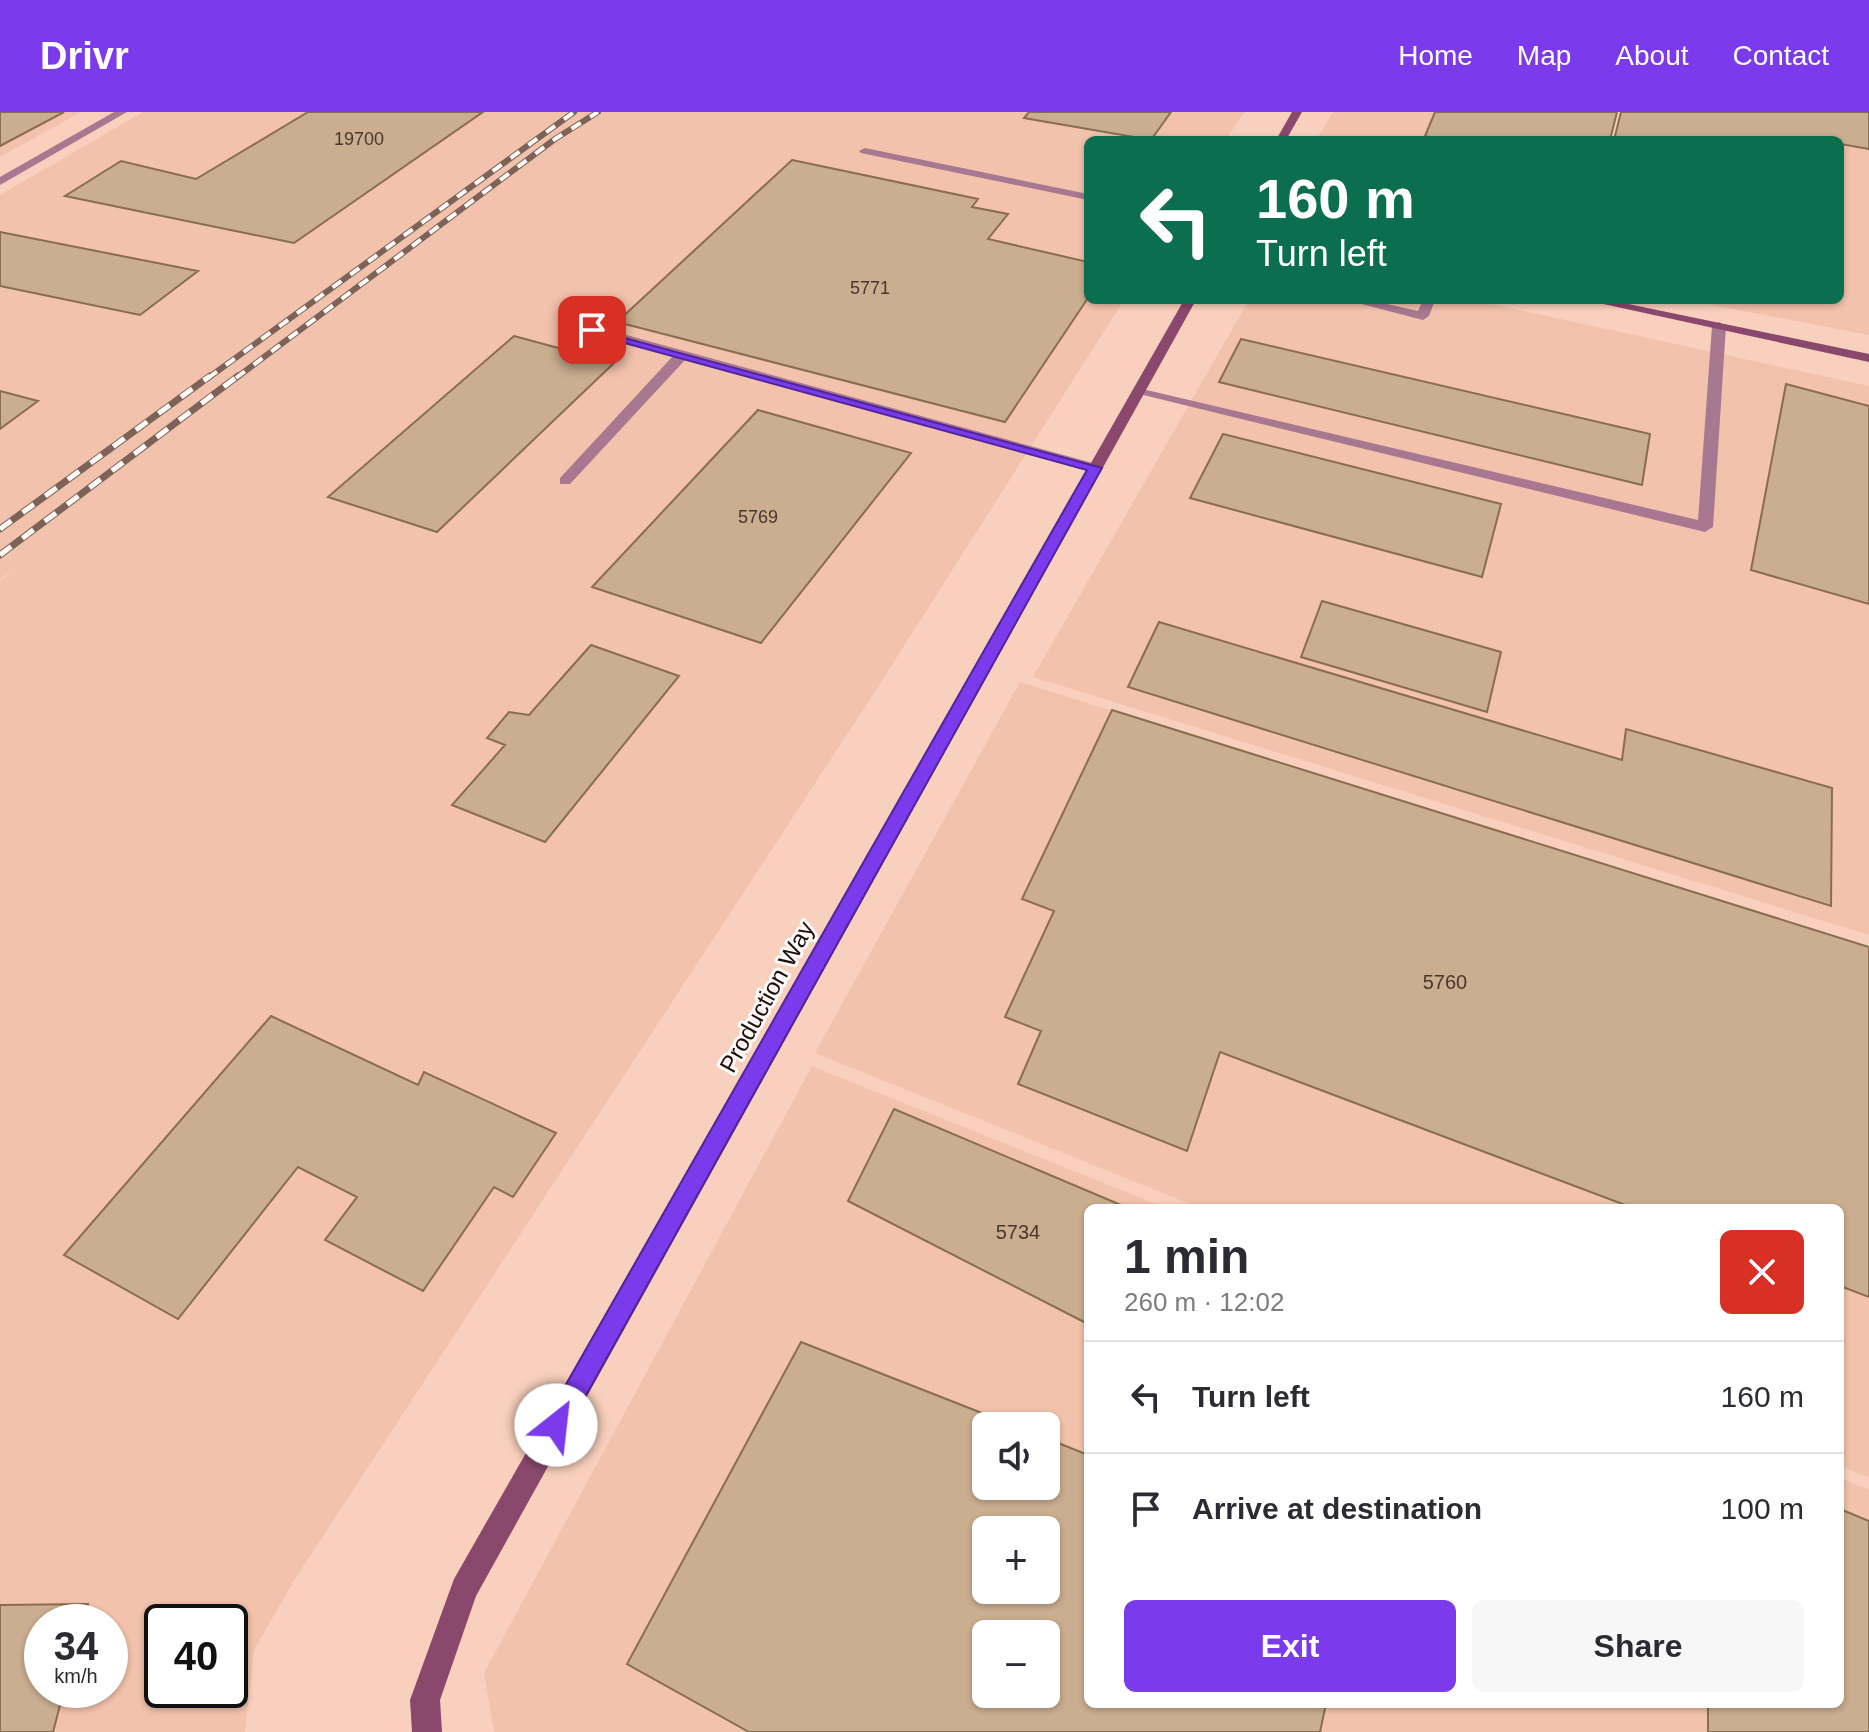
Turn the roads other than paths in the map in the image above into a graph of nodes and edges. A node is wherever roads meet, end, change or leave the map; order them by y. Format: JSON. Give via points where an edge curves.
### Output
{"nodes":[{"id":1,"x":122,"y":112,"type":"edge"},
{"id":2,"x":1297,"y":112,"type":"edge"},
{"id":3,"x":1283,"y":136,"type":"edge"},
{"id":4,"x":865,"y":151,"type":"dead end"},
{"id":5,"x":0,"y":182,"type":"edge"},
{"id":6,"x":1084,"y":196,"type":"edge"},
{"id":7,"x":1188,"y":304,"type":"edge"},
{"id":8,"x":1370,"y":304,"type":"edge"},
{"id":9,"x":1428,"y":304,"type":"edge"},
{"id":10,"x":1611,"y":304,"type":"edge"},
{"id":11,"x":1719,"y":326,"type":"junction"},
{"id":12,"x":592,"y":330,"type":"dead end"},
{"id":13,"x":682,"y":355,"type":"junction"},
{"id":14,"x":1869,"y":358,"type":"edge"},
{"id":15,"x":1138,"y":392,"type":"junction"},
{"id":16,"x":1095,"y":468,"type":"junction"},
{"id":17,"x":565,"y":481,"type":"dead end"},
{"id":18,"x":427,"y":1732,"type":"edge"}],
"edges":[{"from":1,"to":5,"type":"street"},
{"from":2,"to":3,"type":"street"},
{"from":4,"to":6,"type":"street"},
{"from":7,"to":15,"type":"street","name":"Production Way"},
{"from":8,"to":9,"type":"street","via":[[1423,316]]},
{"from":10,"to":11,"type":"street"},
{"from":11,"to":14,"type":"street"},
{"from":11,"to":15,"type":"street","via":[[1705,527]]},
{"from":12,"to":13,"type":"street"},
{"from":13,"to":16,"type":"street"},
{"from":13,"to":17,"type":"street"},
{"from":15,"to":16,"type":"street","name":"Production Way"},
{"from":16,"to":18,"type":"street","name":"Production Way","via":[[464,1589],[425,1700]]}]}
